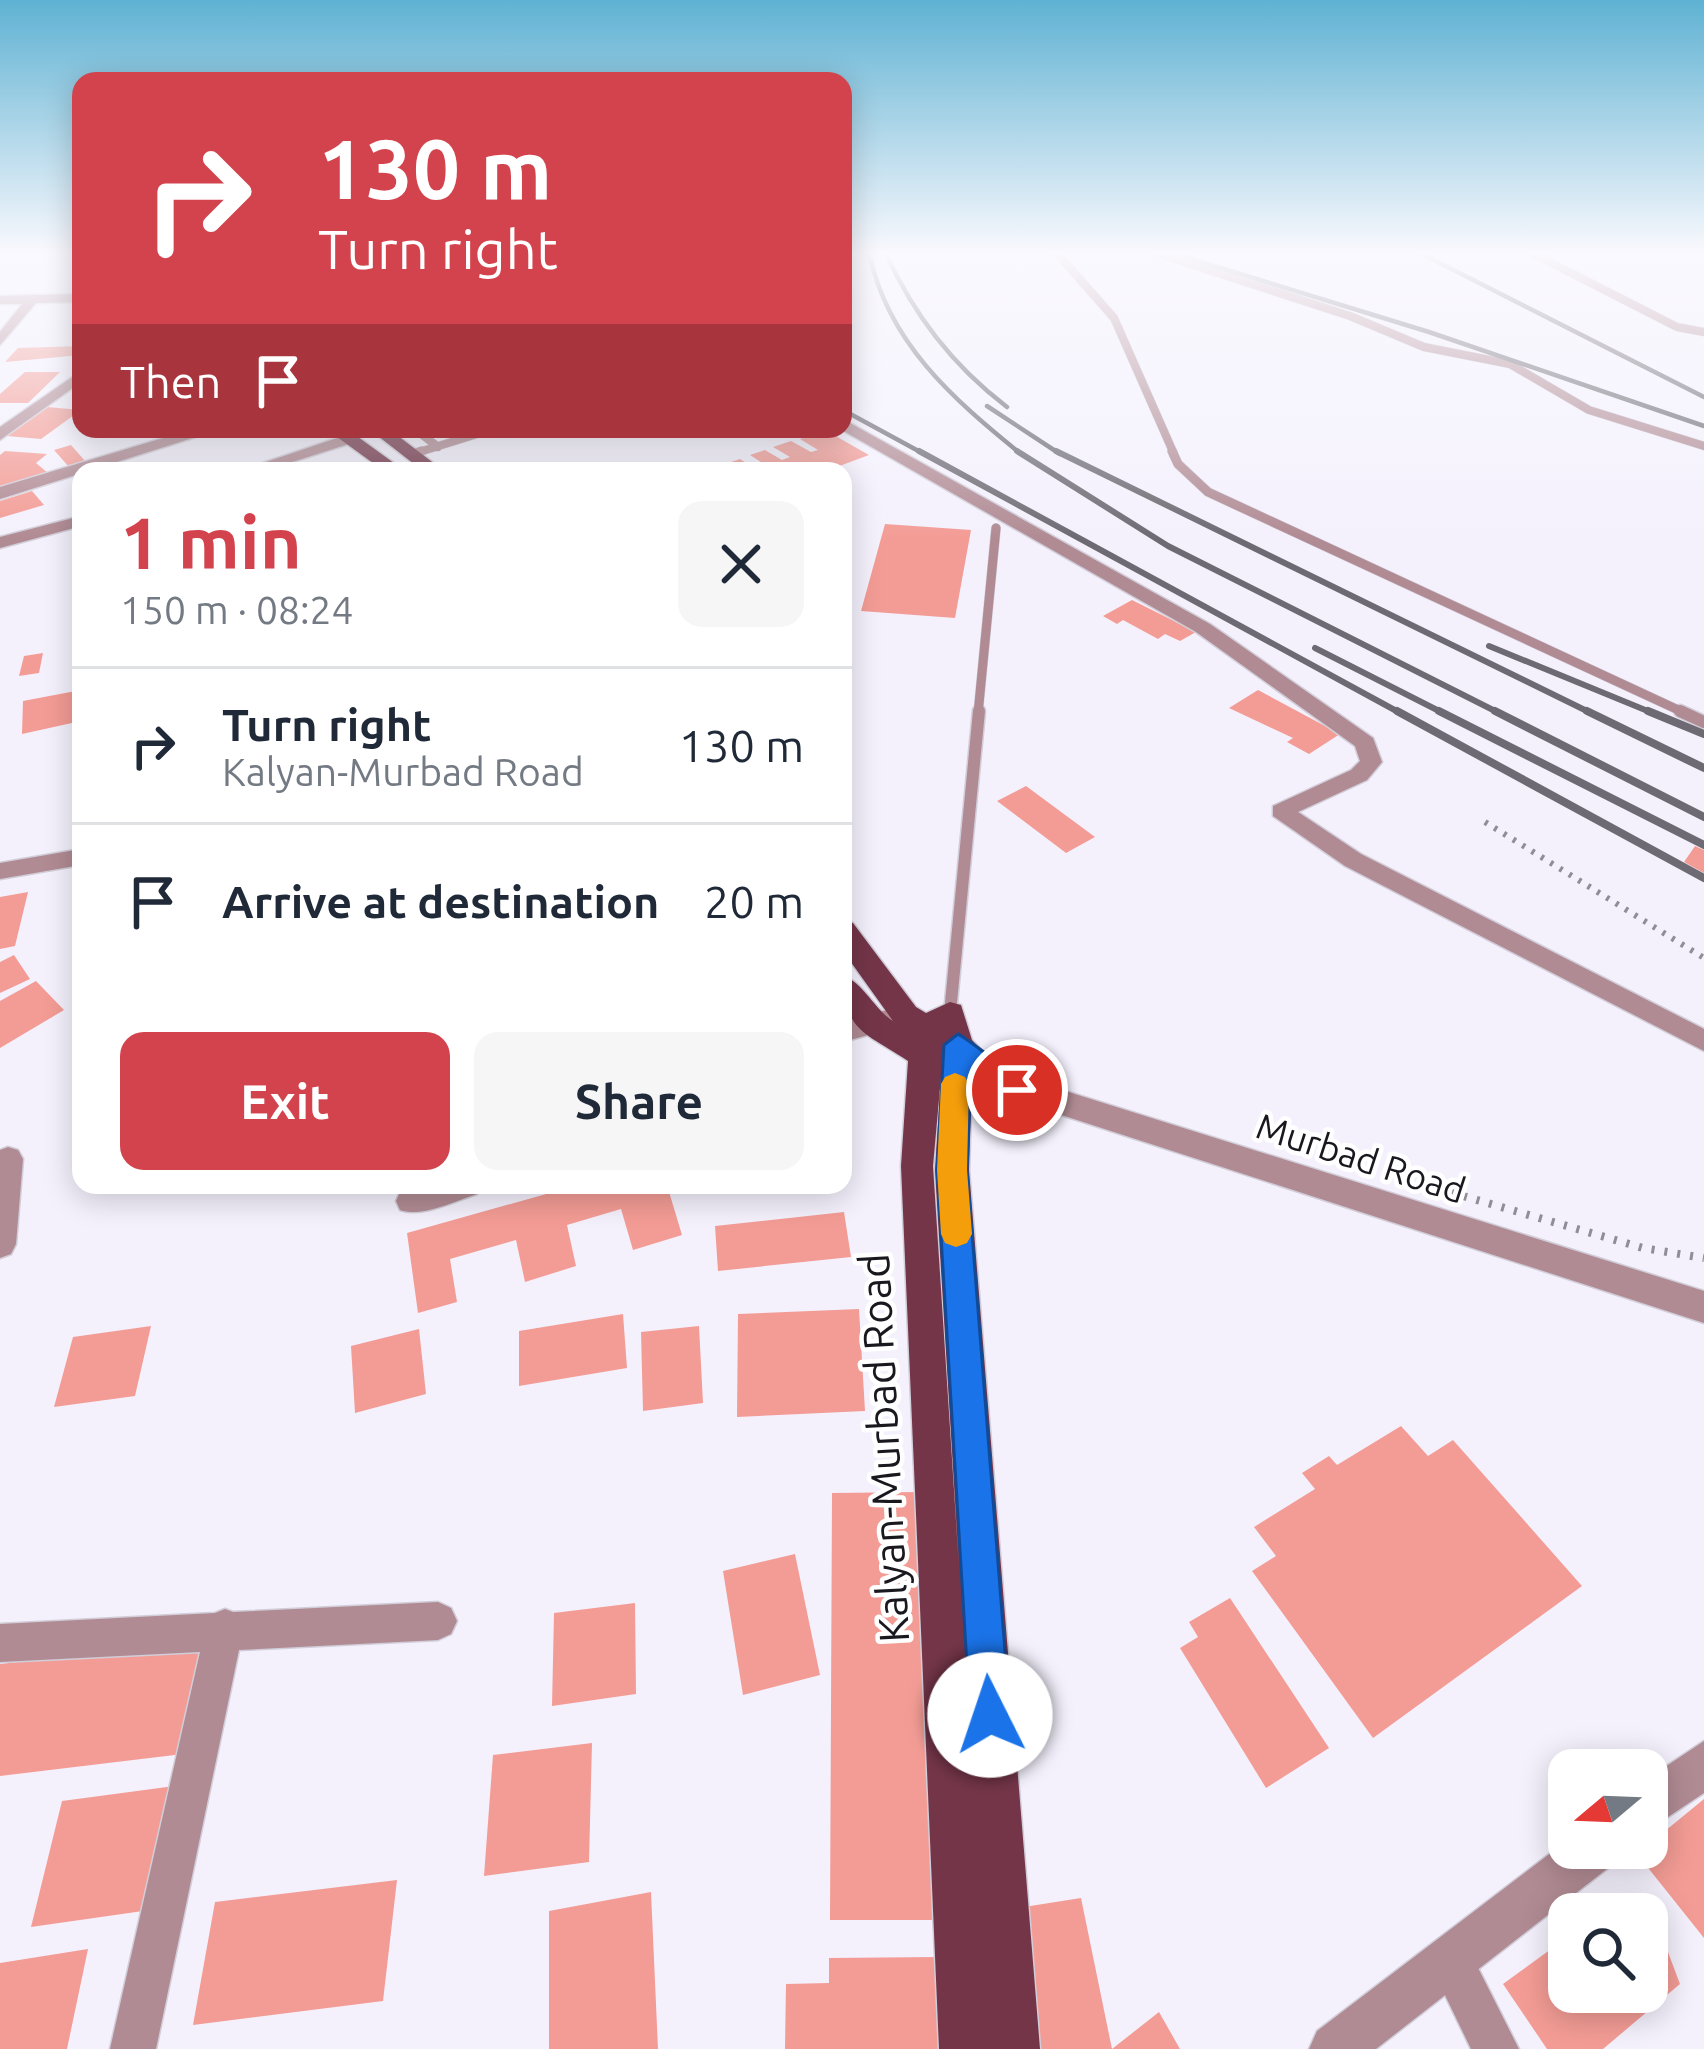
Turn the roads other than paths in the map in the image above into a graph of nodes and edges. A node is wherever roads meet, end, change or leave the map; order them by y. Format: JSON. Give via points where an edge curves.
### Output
{"nodes":[{"id":1,"x":1127,"y":348,"type":"edge"},
{"id":2,"x":1427,"y":348,"type":"edge"},
{"id":3,"x":72,"y":382,"type":"edge"},
{"id":4,"x":28,"y":414,"type":"junction"},
{"id":5,"x":0,"y":415,"type":"edge"},
{"id":6,"x":852,"y":429,"type":"edge"},
{"id":7,"x":0,"y":434,"type":"edge"},
{"id":8,"x":182,"y":438,"type":"edge"},
{"id":9,"x":332,"y":438,"type":"edge"},
{"id":10,"x":348,"y":438,"type":"edge"},
{"id":11,"x":391,"y":438,"type":"edge"},
{"id":12,"x":427,"y":438,"type":"edge"},
{"id":13,"x":466,"y":438,"type":"edge"},
{"id":14,"x":1704,"y":446,"type":"edge"},
{"id":15,"x":438,"y":447,"type":"junction"},
{"id":16,"x":413,"y":454,"type":"junction"},
{"id":17,"x":103,"y":462,"type":"edge"},
{"id":18,"x":270,"y":462,"type":"edge"},
{"id":19,"x":383,"y":462,"type":"edge"},
{"id":20,"x":423,"y":462,"type":"edge"},
{"id":21,"x":72,"y":471,"type":"edge"},
{"id":22,"x":0,"y":493,"type":"edge"},
{"id":23,"x":72,"y":523,"type":"edge"},
{"id":24,"x":996,"y":528,"type":"dead end"},
{"id":25,"x":0,"y":543,"type":"edge"},
{"id":26,"x":1704,"y":722,"type":"edge"},
{"id":27,"x":72,"y":859,"type":"edge"},
{"id":28,"x":0,"y":871,"type":"edge"},
{"id":29,"x":852,"y":940,"type":"edge"},
{"id":30,"x":858,"y":1028,"type":"edge"},
{"id":31,"x":1704,"y":1041,"type":"edge"},
{"id":32,"x":945,"y":1045,"type":"junction"},
{"id":33,"x":8,"y":1159,"type":"dead end"},
{"id":34,"x":435,"y":1194,"type":"edge"},
{"id":35,"x":411,"y":1201,"type":"dead end"},
{"id":36,"x":0,"y":1244,"type":"edge"},
{"id":37,"x":1704,"y":1307,"type":"edge"},
{"id":38,"x":438,"y":1621,"type":"dead end"},
{"id":39,"x":225,"y":1628,"type":"junction"},
{"id":40,"x":0,"y":1643,"type":"edge"},
{"id":41,"x":971,"y":1759,"type":"junction"},
{"id":42,"x":1704,"y":1764,"type":"edge"},
{"id":43,"x":1668,"y":1792,"type":"edge"},
{"id":44,"x":1568,"y":1869,"type":"edge"},
{"id":45,"x":1450,"y":1960,"type":"junction"},
{"id":46,"x":133,"y":2049,"type":"edge"},
{"id":47,"x":965,"y":2049,"type":"edge"},
{"id":48,"x":1014,"y":2049,"type":"edge"},
{"id":49,"x":1335,"y":2049,"type":"edge"},
{"id":50,"x":1496,"y":2049,"type":"edge"}],
"edges":[{"from":1,"to":26,"type":"lane","via":[[1178,464],[1208,492]]},
{"from":2,"to":14,"type":"lane","via":[[1510,364],[1589,410]]},
{"from":3,"to":4,"type":"street"},
{"from":4,"to":5,"type":"street"},
{"from":4,"to":7,"type":"street"},
{"from":6,"to":31,"type":"street","via":[[1203,628],[1365,743],[1371,762],[1359,776],[1281,811],[1372,870]]},
{"from":8,"to":17,"type":"street"},
{"from":9,"to":18,"type":"street"},
{"from":10,"to":19,"type":"main road"},
{"from":11,"to":16,"type":"main road"},
{"from":12,"to":15,"type":"lane"},
{"from":13,"to":15,"type":"lane"},
{"from":15,"to":16,"type":"lane"},
{"from":16,"to":20,"type":"main road"},
{"from":21,"to":22,"type":"street"},
{"from":23,"to":25,"type":"street"},
{"from":24,"to":32,"type":"lane"},
{"from":27,"to":28,"type":"street"},
{"from":29,"to":32,"type":"main road"},
{"from":30,"to":32,"type":"main road"},
{"from":30,"to":32,"type":"street"},
{"from":32,"to":37,"type":"street","name":"Murbad Road"},
{"from":32,"to":41,"type":"main road","via":[[952,1170],[940,1264]]},
{"from":33,"to":36,"type":"street"},
{"from":34,"to":35,"type":"street"},
{"from":38,"to":39,"type":"street"},
{"from":39,"to":40,"type":"street"},
{"from":39,"to":46,"type":"street"},
{"from":41,"to":47,"type":"main road"},
{"from":41,"to":48,"type":"main road"},
{"from":42,"to":43,"type":"street"},
{"from":44,"to":45,"type":"street"},
{"from":45,"to":49,"type":"street"},
{"from":45,"to":50,"type":"street"}]}
